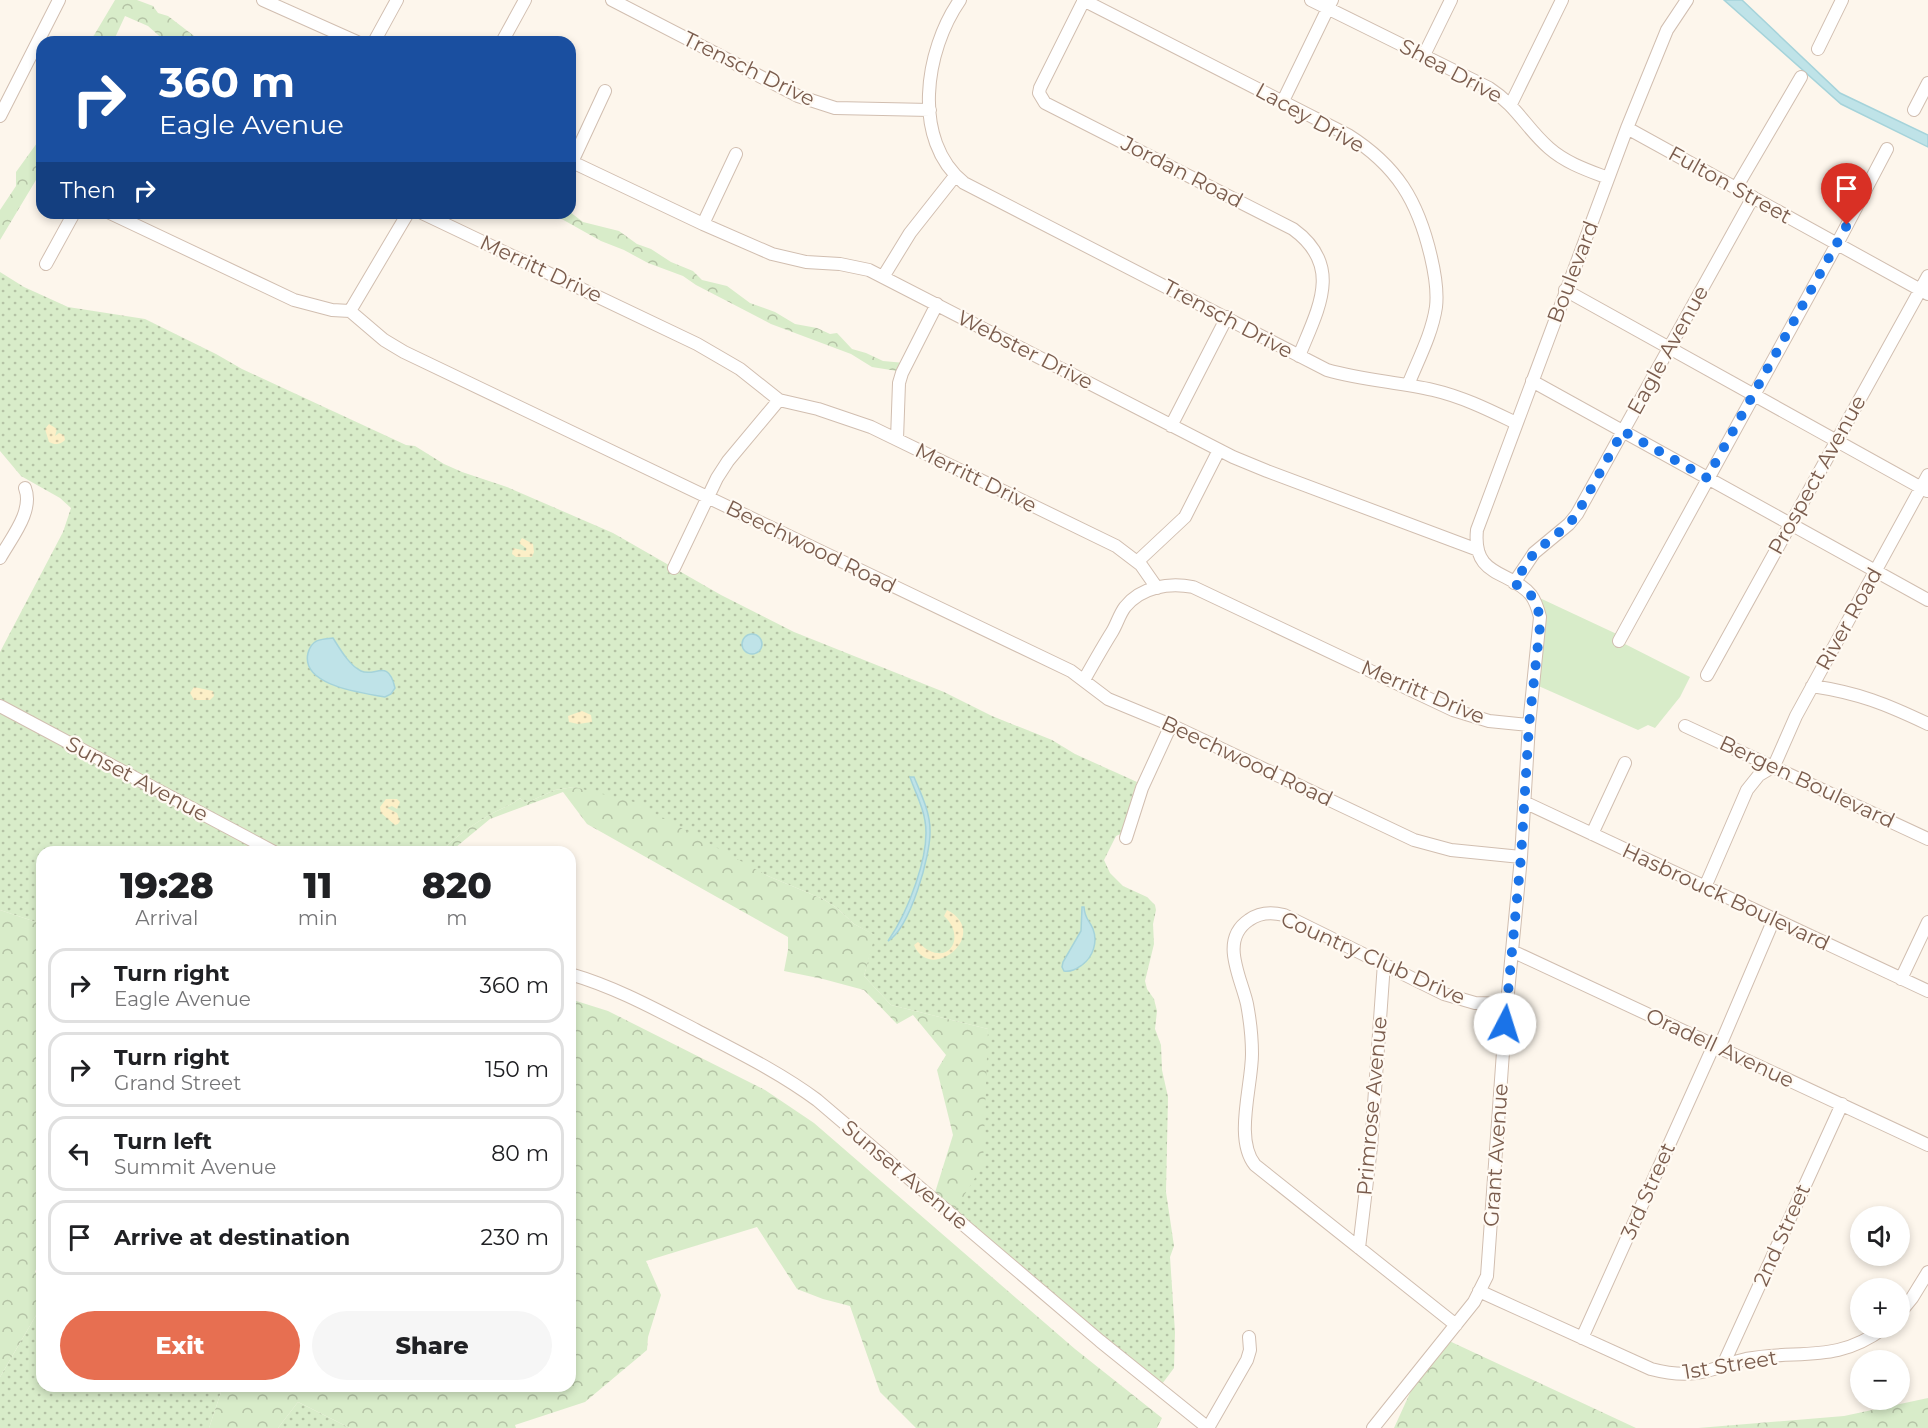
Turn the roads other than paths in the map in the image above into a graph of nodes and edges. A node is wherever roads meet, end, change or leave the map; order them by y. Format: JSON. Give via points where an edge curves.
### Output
{"nodes":[{"id":1,"x":60,"y":0,"type":"edge"},
{"id":2,"x":263,"y":0,"type":"edge"},
{"id":3,"x":397,"y":0,"type":"edge"},
{"id":4,"x":525,"y":0,"type":"edge"},
{"id":5,"x":612,"y":0,"type":"edge"},
{"id":6,"x":960,"y":0,"type":"edge"},
{"id":7,"x":1083,"y":0,"type":"edge"},
{"id":8,"x":1311,"y":0,"type":"edge"},
{"id":9,"x":1451,"y":0,"type":"edge"},
{"id":10,"x":1562,"y":0,"type":"edge"},
{"id":11,"x":1688,"y":0,"type":"edge"},
{"id":12,"x":1842,"y":0,"type":"edge"},
{"id":13,"x":1330,"y":4,"type":"edge"},
{"id":14,"x":41,"y":36,"type":"edge"},
{"id":15,"x":344,"y":36,"type":"edge"},
{"id":16,"x":377,"y":36,"type":"edge"},
{"id":17,"x":505,"y":36,"type":"edge"},
{"id":18,"x":36,"y":46,"type":"edge"},
{"id":19,"x":1818,"y":49,"type":"dead end"},
{"id":20,"x":1424,"y":55,"type":"junction"},
{"id":21,"x":1801,"y":77,"type":"dead end"},
{"id":22,"x":1928,"y":83,"type":"edge"},
{"id":23,"x":604,"y":91,"type":"dead end"},
{"id":24,"x":1283,"y":101,"type":"junction"},
{"id":25,"x":1511,"y":104,"type":"junction"},
{"id":26,"x":930,"y":110,"type":"junction"},
{"id":27,"x":1914,"y":110,"type":"dead end"},
{"id":28,"x":0,"y":116,"type":"edge"},
{"id":29,"x":1627,"y":128,"type":"junction"},
{"id":30,"x":1887,"y":149,"type":"dead end"},
{"id":31,"x":576,"y":150,"type":"edge"},
{"id":32,"x":736,"y":154,"type":"dead end"},
{"id":33,"x":576,"y":163,"type":"edge"},
{"id":34,"x":955,"y":176,"type":"junction"},
{"id":35,"x":1608,"y":178,"type":"junction"},
{"id":36,"x":1736,"y":188,"type":"junction"},
{"id":37,"x":1753,"y":197,"type":"junction"},
{"id":38,"x":71,"y":219,"type":"edge"},
{"id":39,"x":123,"y":219,"type":"edge"},
{"id":40,"x":404,"y":219,"type":"edge"},
{"id":41,"x":435,"y":219,"type":"edge"},
{"id":42,"x":703,"y":224,"type":"junction"},
{"id":43,"x":1837,"y":244,"type":"junction"},
{"id":44,"x":46,"y":264,"type":"dead end"},
{"id":45,"x":1928,"y":276,"type":"edge"},
{"id":46,"x":883,"y":277,"type":"junction"},
{"id":47,"x":1565,"y":290,"type":"junction"},
{"id":48,"x":1924,"y":292,"type":"edge"},
{"id":49,"x":936,"y":304,"type":"junction"},
{"id":50,"x":350,"y":311,"type":"junction"},
{"id":51,"x":1227,"y":317,"type":"junction"},
{"id":52,"x":1669,"y":348,"type":"junction"},
{"id":53,"x":1299,"y":356,"type":"junction"},
{"id":54,"x":1532,"y":381,"type":"junction"},
{"id":55,"x":1408,"y":385,"type":"junction"},
{"id":56,"x":1754,"y":394,"type":"junction"},
{"id":57,"x":779,"y":400,"type":"junction"},
{"id":58,"x":1516,"y":423,"type":"junction"},
{"id":59,"x":1171,"y":426,"type":"junction"},
{"id":60,"x":1623,"y":431,"type":"junction"},
{"id":61,"x":897,"y":439,"type":"junction"},
{"id":62,"x":1837,"y":441,"type":"junction"},
{"id":63,"x":1219,"y":450,"type":"junction"},
{"id":64,"x":1928,"y":475,"type":"edge"},
{"id":65,"x":1707,"y":478,"type":"junction"},
{"id":66,"x":25,"y":488,"type":"dead end"},
{"id":67,"x":1925,"y":489,"type":"edge"},
{"id":68,"x":707,"y":498,"type":"junction"},
{"id":69,"x":1791,"y":524,"type":"junction"},
{"id":70,"x":1478,"y":550,"type":"junction"},
{"id":71,"x":0,"y":558,"type":"edge"},
{"id":72,"x":1138,"y":561,"type":"junction"},
{"id":73,"x":674,"y":568,"type":"dead end"},
{"id":74,"x":1875,"y":571,"type":"junction"},
{"id":75,"x":1514,"y":583,"type":"junction"},
{"id":76,"x":1157,"y":588,"type":"junction"},
{"id":77,"x":1928,"y":600,"type":"edge"},
{"id":78,"x":1619,"y":641,"type":"dead end"},
{"id":79,"x":1707,"y":675,"type":"dead end"},
{"id":80,"x":1084,"y":680,"type":"junction"},
{"id":81,"x":1812,"y":686,"type":"junction"},
{"id":82,"x":0,"y":706,"type":"edge"},
{"id":83,"x":1928,"y":724,"type":"edge"},
{"id":84,"x":1171,"y":725,"type":"junction"},
{"id":85,"x":1529,"y":725,"type":"junction"},
{"id":86,"x":1685,"y":726,"type":"dead end"},
{"id":87,"x":1625,"y":762,"type":"dead end"},
{"id":88,"x":1774,"y":766,"type":"junction"},
{"id":89,"x":1524,"y":802,"type":"junction"},
{"id":90,"x":1592,"y":834,"type":"junction"},
{"id":91,"x":1126,"y":838,"type":"dead end"},
{"id":92,"x":1928,"y":839,"type":"edge"},
{"id":93,"x":263,"y":846,"type":"edge"},
{"id":94,"x":1521,"y":857,"type":"junction"},
{"id":95,"x":1705,"y":887,"type":"junction"},
{"id":96,"x":1773,"y":919,"type":"junction"},
{"id":97,"x":1928,"y":922,"type":"edge"},
{"id":98,"x":1512,"y":951,"type":"junction"},
{"id":99,"x":1384,"y":963,"type":"junction"},
{"id":100,"x":576,"y":976,"type":"edge"},
{"id":101,"x":1901,"y":979,"type":"junction"},
{"id":102,"x":1928,"y":991,"type":"edge"},
{"id":103,"x":1507,"y":1004,"type":"junction"},
{"id":104,"x":1717,"y":1046,"type":"junction"},
{"id":105,"x":1842,"y":1104,"type":"junction"},
{"id":106,"x":1928,"y":1144,"type":"edge"},
{"id":107,"x":1359,"y":1248,"type":"junction"},
{"id":108,"x":1928,"y":1272,"type":"edge"},
{"id":109,"x":1479,"y":1291,"type":"junction"},
{"id":110,"x":1910,"y":1300,"type":"edge"},
{"id":111,"x":1456,"y":1325,"type":"junction"},
{"id":112,"x":1249,"y":1337,"type":"dead end"},
{"id":113,"x":1582,"y":1338,"type":"junction"},
{"id":114,"x":1868,"y":1338,"type":"edge"},
{"id":115,"x":1723,"y":1365,"type":"junction"},
{"id":116,"x":1208,"y":1428,"type":"edge"},
{"id":117,"x":1373,"y":1428,"type":"edge"}],
"edges":[{"from":1,"to":14,"type":"street"},
{"from":2,"to":15,"type":"street"},
{"from":3,"to":16,"type":"street"},
{"from":4,"to":17,"type":"street"},
{"from":5,"to":26,"type":"street","name":"Trensch Drive","via":[[813,102],[834,108]]},
{"from":6,"to":26,"type":"street","via":[[946,24],[933,63]]},
{"from":7,"to":24,"type":"street","name":"Lacey Drive"},
{"from":7,"to":53,"type":"street","name":"Jordan Road","via":[[1040,88],[1041,99],[1302,235],[1320,262],[1324,285],[1321,303]]},
{"from":8,"to":13,"type":"street","name":"Shea Drive"},
{"from":9,"to":20,"type":"street"},
{"from":10,"to":25,"type":"street"},
{"from":11,"to":29,"type":"street","name":"Boulevard","via":[[1667,30]]},
{"from":12,"to":19,"type":"street"},
{"from":13,"to":20,"type":"street","name":"Shea Drive"},
{"from":13,"to":24,"type":"street"},
{"from":18,"to":28,"type":"street"},
{"from":20,"to":25,"type":"street","name":"Shea Drive","via":[[1489,88]]},
{"from":21,"to":36,"type":"street"},
{"from":22,"to":27,"type":"street"},
{"from":23,"to":31,"type":"street"},
{"from":24,"to":55,"type":"street","name":"Lacey Drive","via":[[1348,135],[1379,157],[1403,186],[1421,219],[1436,277],[1436,304]]},
{"from":25,"to":35,"type":"street","name":"Shea Drive","via":[[1550,150]]},
{"from":26,"to":34,"type":"street","via":[[936,145]]},
{"from":29,"to":35,"type":"street","name":"Boulevard"},
{"from":29,"to":36,"type":"street","name":"Fulton Street"},
{"from":30,"to":43,"type":"street"},
{"from":32,"to":42,"type":"street"},
{"from":33,"to":42,"type":"street","name":"Webster Drive"},
{"from":34,"to":46,"type":"street","via":[[910,233]]},
{"from":34,"to":51,"type":"street","name":"Trensch Drive"},
{"from":35,"to":47,"type":"street","name":"Boulevard"},
{"from":36,"to":37,"type":"street","name":"Fulton Street"},
{"from":37,"to":43,"type":"street","name":"Fulton Street"},
{"from":37,"to":52,"type":"street","name":"Eagle Avenue"},
{"from":38,"to":44,"type":"street"},
{"from":39,"to":50,"type":"street","via":[[294,300]]},
{"from":40,"to":50,"type":"street"},
{"from":41,"to":57,"type":"street","name":"Merritt Drive","via":[[697,344],[740,369]]},
{"from":42,"to":46,"type":"street","name":"Webster Drive","via":[[772,254],[855,266]]},
{"from":43,"to":48,"type":"street","name":"Fulton Street"},
{"from":43,"to":56,"type":"street"},
{"from":45,"to":48,"type":"street","name":"Prospect Avenue"},
{"from":46,"to":49,"type":"street","name":"Webster Drive"},
{"from":47,"to":52,"type":"street"},
{"from":47,"to":54,"type":"street","name":"Boulevard"},
{"from":48,"to":62,"type":"street","name":"Prospect Avenue"},
{"from":49,"to":59,"type":"street","name":"Webster Drive"},
{"from":49,"to":61,"type":"street","via":[[902,372]]},
{"from":50,"to":68,"type":"street","name":"Beechwood Road","via":[[404,352]]},
{"from":51,"to":53,"type":"street","name":"Trensch Drive"},
{"from":51,"to":59,"type":"street"},
{"from":52,"to":56,"type":"street"},
{"from":52,"to":60,"type":"street","name":"Eagle Avenue"},
{"from":53,"to":55,"type":"street","name":"Trensch Drive","via":[[1327,370]]},
{"from":54,"to":58,"type":"street","name":"Boulevard"},
{"from":54,"to":60,"type":"street"},
{"from":55,"to":58,"type":"street","name":"Trensch Drive","via":[[1467,400]]},
{"from":56,"to":62,"type":"street"},
{"from":56,"to":65,"type":"street"},
{"from":57,"to":61,"type":"street","name":"Merritt Drive","via":[[844,417]]},
{"from":57,"to":68,"type":"street","via":[[728,461]]},
{"from":58,"to":70,"type":"street","name":"Boulevard","via":[[1477,530]]},
{"from":59,"to":63,"type":"street","name":"Webster Drive"},
{"from":60,"to":65,"type":"street"},
{"from":60,"to":75,"type":"street","name":"Eagle Avenue","via":[[1577,514],[1534,553]]},
{"from":61,"to":72,"type":"street","name":"Merritt Drive","via":[[1116,546]]},
{"from":62,"to":67,"type":"street"},
{"from":62,"to":69,"type":"street","name":"Prospect Avenue"},
{"from":63,"to":70,"type":"street","name":"Webster Drive"},
{"from":63,"to":72,"type":"street","via":[[1185,517]]},
{"from":64,"to":67,"type":"street","name":"River Road"},
{"from":65,"to":69,"type":"street"},
{"from":65,"to":78,"type":"street"},
{"from":66,"to":71,"type":"street","via":[[27,509]]},
{"from":67,"to":74,"type":"street","name":"River Road"},
{"from":68,"to":73,"type":"street"},
{"from":68,"to":80,"type":"street","name":"Beechwood Road"},
{"from":69,"to":74,"type":"street"},
{"from":69,"to":79,"type":"street","name":"Prospect Avenue"},
{"from":70,"to":75,"type":"street","name":"Grant Avenue","via":[[1490,569]]},
{"from":72,"to":76,"type":"street","name":"Merritt Drive"},
{"from":74,"to":77,"type":"street"},
{"from":74,"to":81,"type":"street","name":"River Road"},
{"from":75,"to":85,"type":"street","name":"Grant Avenue","via":[[1529,593],[1540,617]]},
{"from":76,"to":80,"type":"street","via":[[1143,593],[1126,607]]},
{"from":76,"to":85,"type":"street","name":"Merritt Drive","via":[[1192,587],[1453,710],[1489,721]]},
{"from":80,"to":84,"type":"street","name":"Beechwood Road","via":[[1108,699]]},
{"from":81,"to":83,"type":"street","via":[[1869,698]]},
{"from":81,"to":88,"type":"street","name":"River Road"},
{"from":82,"to":93,"type":"street","name":"Sunset Avenue"},
{"from":84,"to":91,"type":"street","via":[[1142,788]]},
{"from":84,"to":94,"type":"street","name":"Beechwood Road","via":[[1414,840],[1451,850]]},
{"from":85,"to":89,"type":"street","name":"Grant Avenue"},
{"from":86,"to":88,"type":"street","name":"Bergen Boulevard"},
{"from":87,"to":90,"type":"street"},
{"from":88,"to":92,"type":"street","name":"Bergen Boulevard"},
{"from":88,"to":95,"type":"street","via":[[1747,789]]},
{"from":89,"to":90,"type":"street","name":"Hasbrouck Boulevard"},
{"from":89,"to":94,"type":"street","name":"Grant Avenue"},
{"from":90,"to":95,"type":"street","name":"Hasbrouck Boulevard"},
{"from":94,"to":98,"type":"street","name":"Grant Avenue"},
{"from":95,"to":96,"type":"street","name":"Hasbrouck Boulevard"},
{"from":96,"to":101,"type":"street","name":"Hasbrouck Boulevard"},
{"from":96,"to":104,"type":"street","name":"3rd Street"},
{"from":97,"to":101,"type":"street"},
{"from":98,"to":103,"type":"street","name":"Grant Avenue"},
{"from":98,"to":104,"type":"street","name":"Oradell Avenue"},
{"from":99,"to":103,"type":"street","name":"Country Club Drive","via":[[1444,994]]},
{"from":99,"to":107,"type":"street","name":"Primrose Avenue","via":[[1371,1147]]},
{"from":99,"to":107,"type":"street","name":"Country Club Drive","via":[[1276,913],[1260,914],[1245,924],[1233,947],[1250,1026],[1251,1064],[1244,1139],[1248,1156],[1255,1166]]},
{"from":100,"to":116,"type":"street","name":"Sunset Avenue","via":[[629,995],[793,1082]]},
{"from":101,"to":102,"type":"street","name":"Hasbrouck Boulevard"},
{"from":103,"to":109,"type":"street","name":"Grant Avenue","via":[[1487,1276]]},
{"from":104,"to":105,"type":"street","name":"Oradell Avenue"},
{"from":104,"to":113,"type":"street","name":"3rd Street"},
{"from":105,"to":106,"type":"street","name":"Oradell Avenue"},
{"from":105,"to":115,"type":"street","name":"2nd Street"},
{"from":107,"to":111,"type":"street","name":"Country Club Drive"},
{"from":108,"to":110,"type":"street"},
{"from":109,"to":111,"type":"street","name":"Grant Avenue"},
{"from":109,"to":113,"type":"street","name":"1st Street"},
{"from":111,"to":117,"type":"street","name":"Grant Avenue"},
{"from":112,"to":116,"type":"street","via":[[1247,1360]]},
{"from":113,"to":115,"type":"street","name":"1st Street","via":[[1665,1373],[1694,1373]]},
{"from":114,"to":115,"type":"street","name":"1st Street","via":[[1830,1352],[1754,1358]]}]}
